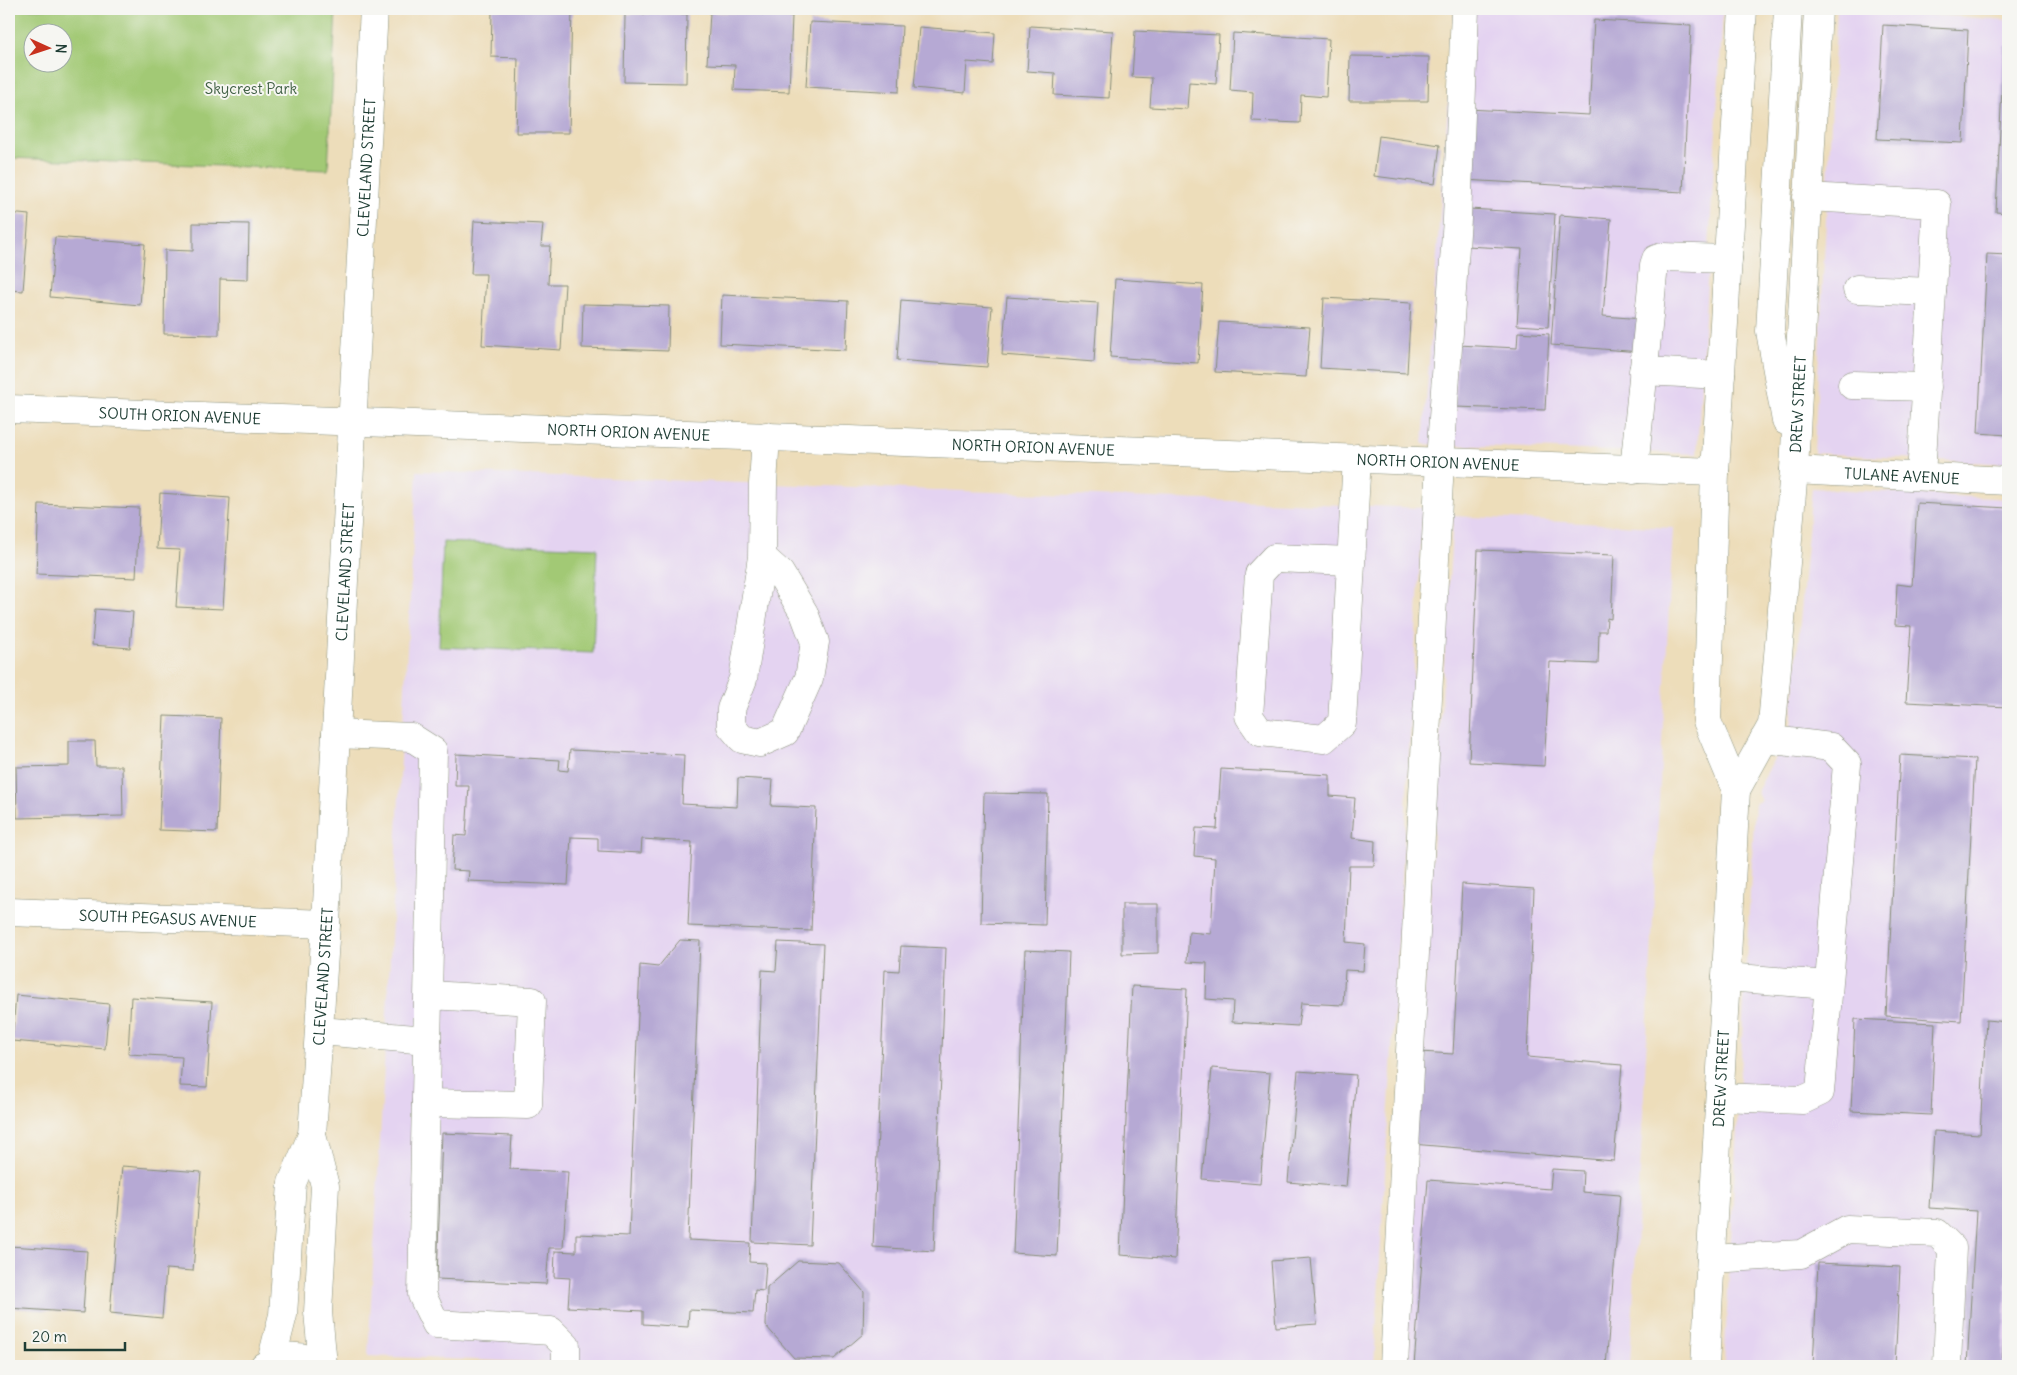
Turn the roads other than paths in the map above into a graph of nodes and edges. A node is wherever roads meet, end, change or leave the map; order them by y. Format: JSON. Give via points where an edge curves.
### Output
{"nodes":[{"id":1,"x":374,"y":9,"type":"edge"},
{"id":2,"x":1465,"y":9,"type":"edge"},
{"id":3,"x":1743,"y":9,"type":"edge"},
{"id":4,"x":1788,"y":9,"type":"edge"},
{"id":5,"x":1818,"y":9,"type":"edge"},
{"id":6,"x":1807,"y":197,"type":"junction"},
{"id":7,"x":1728,"y":259,"type":"junction"},
{"id":8,"x":1857,"y":289,"type":"dead end"},
{"id":9,"x":1932,"y":292,"type":"junction"},
{"id":10,"x":1643,"y":371,"type":"junction"},
{"id":11,"x":1721,"y":376,"type":"junction"},
{"id":12,"x":1852,"y":385,"type":"dead end"},
{"id":13,"x":1927,"y":387,"type":"junction"},
{"id":14,"x":9,"y":409,"type":"edge"},
{"id":15,"x":352,"y":421,"type":"junction"},
{"id":16,"x":766,"y":436,"type":"junction"},
{"id":17,"x":1357,"y":458,"type":"junction"},
{"id":18,"x":1440,"y":461,"type":"junction"},
{"id":19,"x":1634,"y":470,"type":"junction"},
{"id":20,"x":1794,"y":470,"type":"junction"},
{"id":21,"x":1715,"y":472,"type":"junction"},
{"id":22,"x":1921,"y":476,"type":"junction"},
{"id":23,"x":2008,"y":481,"type":"edge"},
{"id":24,"x":762,"y":557,"type":"junction"},
{"id":25,"x":1351,"y":561,"type":"junction"},
{"id":26,"x":336,"y":734,"type":"junction"},
{"id":27,"x":1764,"y":739,"type":"junction"},
{"id":28,"x":1736,"y":790,"type":"junction"},
{"id":29,"x":9,"y":912,"type":"edge"},
{"id":30,"x":326,"y":924,"type":"junction"},
{"id":31,"x":1726,"y":976,"type":"junction"},
{"id":32,"x":1828,"y":985,"type":"junction"},
{"id":33,"x":429,"y":995,"type":"junction"},
{"id":34,"x":320,"y":1031,"type":"junction"},
{"id":35,"x":428,"y":1040,"type":"junction"},
{"id":36,"x":1720,"y":1097,"type":"junction"},
{"id":37,"x":426,"y":1103,"type":"junction"},
{"id":38,"x":312,"y":1135,"type":"junction"},
{"id":39,"x":1711,"y":1259,"type":"junction"},
{"id":40,"x":267,"y":1364,"type":"edge"},
{"id":41,"x":323,"y":1366,"type":"edge"},
{"id":42,"x":566,"y":1366,"type":"edge"},
{"id":43,"x":1394,"y":1366,"type":"edge"},
{"id":44,"x":1705,"y":1366,"type":"edge"},
{"id":45,"x":1947,"y":1366,"type":"edge"}],
"edges":[{"from":1,"to":15,"type":"street","name":"CLEVELAND STREET"},
{"from":2,"to":18,"type":"street","via":[[1457,219]]},
{"from":3,"to":7,"type":"street","name":"DREW STREET"},
{"from":4,"to":20,"type":"street","via":[[1770,331]]},
{"from":5,"to":6,"type":"street","name":"DREW STREET"},
{"from":6,"to":9,"type":"street","via":[[1937,204]]},
{"from":6,"to":20,"type":"street","name":"DREW STREET"},
{"from":7,"to":10,"type":"street","via":[[1656,259]]},
{"from":7,"to":11,"type":"street","name":"DREW STREET"},
{"from":8,"to":9,"type":"street"},
{"from":9,"to":13,"type":"street"},
{"from":10,"to":11,"type":"street"},
{"from":10,"to":19,"type":"street"},
{"from":11,"to":21,"type":"street","name":"DREW STREET"},
{"from":12,"to":13,"type":"street"},
{"from":13,"to":22,"type":"street"},
{"from":14,"to":15,"type":"street","name":"SOUTH ORION AVENUE"},
{"from":15,"to":16,"type":"street","name":"NORTH ORION AVENUE"},
{"from":15,"to":26,"type":"street","name":"CLEVELAND STREET"},
{"from":16,"to":17,"type":"street","name":"NORTH ORION AVENUE"},
{"from":16,"to":24,"type":"street"},
{"from":17,"to":18,"type":"street","name":"NORTH ORION AVENUE"},
{"from":17,"to":25,"type":"street"},
{"from":18,"to":19,"type":"street","name":"NORTH ORION AVENUE"},
{"from":18,"to":43,"type":"street"},
{"from":19,"to":21,"type":"street","name":"NORTH ORION AVENUE"},
{"from":20,"to":22,"type":"street","name":"TULANE AVENUE"},
{"from":20,"to":27,"type":"street","name":"DREW STREET","via":[[1772,725]]},
{"from":21,"to":28,"type":"street","name":"DREW STREET","via":[[1707,721]]},
{"from":22,"to":23,"type":"street","name":"TULANE AVENUE"},
{"from":24,"to":24,"type":"street","via":[[743,679],[731,709],[731,726],[742,739],[760,743],[785,732],[808,678],[815,642],[804,613],[780,572]]},
{"from":25,"to":25,"type":"street","via":[[1274,558],[1259,574],[1249,716],[1260,732],[1324,739],[1342,723]]},
{"from":26,"to":30,"type":"street","name":"CLEVELAND STREET"},
{"from":26,"to":33,"type":"street","via":[[411,737],[433,751]]},
{"from":27,"to":28,"type":"street","name":"DREW STREET"},
{"from":27,"to":32,"type":"street","via":[[1831,747],[1847,764]]},
{"from":28,"to":31,"type":"street","name":"DREW STREET"},
{"from":29,"to":30,"type":"street","name":"SOUTH PEGASUS AVENUE"},
{"from":30,"to":34,"type":"street","name":"CLEVELAND STREET"},
{"from":31,"to":32,"type":"street"},
{"from":31,"to":36,"type":"street","name":"DREW STREET"},
{"from":32,"to":36,"type":"street","via":[[1820,1092],[1803,1100]]},
{"from":33,"to":35,"type":"street"},
{"from":33,"to":37,"type":"street","via":[[532,1001],[528,1105]]},
{"from":34,"to":35,"type":"street"},
{"from":34,"to":38,"type":"street","name":"CLEVELAND STREET"},
{"from":35,"to":37,"type":"street"},
{"from":36,"to":39,"type":"street","name":"DREW STREET"},
{"from":37,"to":42,"type":"street","via":[[422,1295],[436,1324],[551,1331],[566,1346]]},
{"from":38,"to":40,"type":"street","name":"CLEVELAND STREET","via":[[292,1183],[283,1315]]},
{"from":38,"to":41,"type":"street","name":"CLEVELAND STREET","via":[[325,1186],[318,1312]]},
{"from":39,"to":44,"type":"street","name":"DREW STREET"},
{"from":39,"to":45,"type":"street","via":[[1800,1254],[1847,1229],[1936,1233],[1952,1248]]},
{"from":40,"to":41,"type":"street","via":[[283,1357],[297,1356]]}]}
